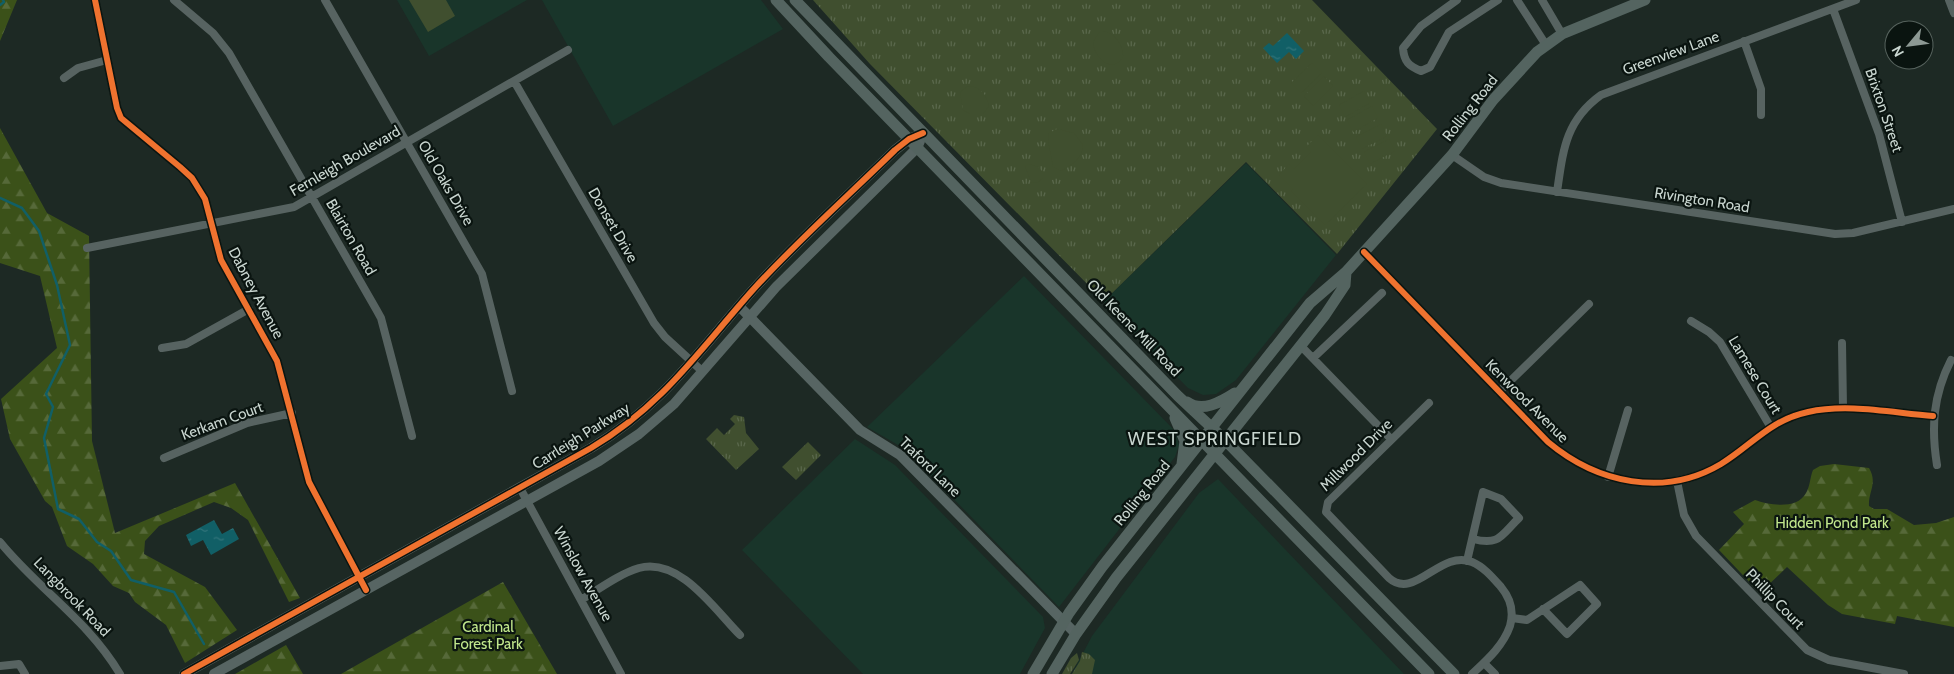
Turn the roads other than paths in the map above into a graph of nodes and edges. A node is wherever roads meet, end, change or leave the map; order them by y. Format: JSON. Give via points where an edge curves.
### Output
{"nodes":[{"id":1,"x":95,"y":0,"type":"edge"},
{"id":2,"x":174,"y":0,"type":"edge"},
{"id":3,"x":326,"y":0,"type":"edge"},
{"id":4,"x":776,"y":0,"type":"edge"},
{"id":5,"x":795,"y":0,"type":"edge"},
{"id":6,"x":1457,"y":0,"type":"edge"},
{"id":7,"x":1498,"y":0,"type":"edge"},
{"id":8,"x":1517,"y":0,"type":"edge"},
{"id":9,"x":1542,"y":0,"type":"edge"},
{"id":10,"x":1645,"y":0,"type":"edge"},
{"id":11,"x":1856,"y":0,"type":"edge"},
{"id":12,"x":1949,"y":0,"type":"edge"},
{"id":13,"x":1833,"y":9,"type":"junction"},
{"id":14,"x":1954,"y":13,"type":"edge"},
{"id":15,"x":1562,"y":34,"type":"junction"},
{"id":16,"x":1744,"y":41,"type":"junction"},
{"id":17,"x":1546,"y":45,"type":"junction"},
{"id":18,"x":568,"y":50,"type":"dead end"},
{"id":19,"x":107,"y":60,"type":"junction"},
{"id":20,"x":64,"y":78,"type":"dead end"},
{"id":21,"x":514,"y":80,"type":"junction"},
{"id":22,"x":1761,"y":115,"type":"dead end"},
{"id":23,"x":923,"y":133,"type":"junction"},
{"id":24,"x":909,"y":139,"type":"junction"},
{"id":25,"x":407,"y":142,"type":"junction"},
{"id":26,"x":917,"y":148,"type":"junction"},
{"id":27,"x":1452,"y":155,"type":"junction"},
{"id":28,"x":1557,"y":192,"type":"junction"},
{"id":29,"x":312,"y":197,"type":"junction"},
{"id":30,"x":1954,"y":209,"type":"edge"},
{"id":31,"x":212,"y":222,"type":"junction"},
{"id":32,"x":1902,"y":222,"type":"junction"},
{"id":33,"x":87,"y":248,"type":"dead end"},
{"id":34,"x":1364,"y":252,"type":"junction"},
{"id":35,"x":1346,"y":272,"type":"junction"},
{"id":36,"x":1382,"y":293,"type":"dead end"},
{"id":37,"x":1589,"y":304,"type":"dead end"},
{"id":38,"x":739,"y":306,"type":"junction"},
{"id":39,"x":249,"y":309,"type":"junction"},
{"id":40,"x":750,"y":316,"type":"junction"},
{"id":41,"x":1691,"y":321,"type":"dead end"},
{"id":42,"x":1842,"y":343,"type":"dead end"},
{"id":43,"x":1300,"y":345,"type":"junction"},
{"id":44,"x":162,"y":348,"type":"dead end"},
{"id":45,"x":1313,"y":358,"type":"junction"},
{"id":46,"x":1950,"y":360,"type":"dead end"},
{"id":47,"x":691,"y":362,"type":"junction"},
{"id":48,"x":702,"y":371,"type":"junction"},
{"id":49,"x":1244,"y":387,"type":"junction"},
{"id":50,"x":512,"y":391,"type":"dead end"},
{"id":51,"x":1499,"y":392,"type":"junction"},
{"id":52,"x":1178,"y":396,"type":"junction"},
{"id":53,"x":1165,"y":401,"type":"junction"},
{"id":54,"x":1429,"y":403,"type":"dead end"},
{"id":55,"x":1843,"y":408,"type":"junction"},
{"id":56,"x":1628,"y":410,"type":"dead end"},
{"id":57,"x":292,"y":413,"type":"junction"},
{"id":58,"x":1933,"y":416,"type":"junction"},
{"id":59,"x":1770,"y":426,"type":"junction"},
{"id":60,"x":1212,"y":428,"type":"junction"},
{"id":61,"x":412,"y":436,"type":"dead end"},
{"id":62,"x":1391,"y":439,"type":"junction"},
{"id":63,"x":1225,"y":440,"type":"junction"},
{"id":64,"x":1203,"y":441,"type":"junction"},
{"id":65,"x":1215,"y":452,"type":"junction"},
{"id":66,"x":164,"y":458,"type":"dead end"},
{"id":67,"x":1937,"y":466,"type":"dead end"},
{"id":68,"x":1180,"y":470,"type":"junction"},
{"id":69,"x":1608,"y":477,"type":"junction"},
{"id":70,"x":1677,"y":482,"type":"junction"},
{"id":71,"x":520,"y":488,"type":"junction"},
{"id":72,"x":527,"y":500,"type":"junction"},
{"id":73,"x":1474,"y":539,"type":"junction"},
{"id":74,"x":0,"y":542,"type":"edge"},
{"id":75,"x":1467,"y":561,"type":"junction"},
{"id":76,"x":359,"y":576,"type":"junction"},
{"id":77,"x":366,"y":590,"type":"junction"},
{"id":78,"x":581,"y":600,"type":"junction"},
{"id":79,"x":1543,"y":609,"type":"junction"},
{"id":80,"x":1512,"y":618,"type":"junction"},
{"id":81,"x":1064,"y":622,"type":"junction"},
{"id":82,"x":1076,"y":634,"type":"junction"},
{"id":83,"x":740,"y":635,"type":"dead end"},
{"id":84,"x":1484,"y":663,"type":"junction"},
{"id":85,"x":0,"y":666,"type":"edge"},
{"id":86,"x":25,"y":674,"type":"edge"},
{"id":87,"x":120,"y":674,"type":"edge"},
{"id":88,"x":184,"y":674,"type":"edge"},
{"id":89,"x":214,"y":674,"type":"edge"},
{"id":90,"x":621,"y":674,"type":"edge"},
{"id":91,"x":1033,"y":674,"type":"edge"},
{"id":92,"x":1052,"y":674,"type":"edge"},
{"id":93,"x":1429,"y":674,"type":"edge"},
{"id":94,"x":1454,"y":674,"type":"edge"},
{"id":95,"x":1472,"y":674,"type":"edge"},
{"id":96,"x":1495,"y":674,"type":"edge"},
{"id":97,"x":1904,"y":674,"type":"edge"}],
"edges":[{"from":1,"to":19,"type":"street","name":"Dabney Avenue"},
{"from":2,"to":29,"type":"street","name":"Blairton Road","via":[[213,34],[229,53]]},
{"from":3,"to":25,"type":"street","name":"Old Oaks Drive"},
{"from":4,"to":24,"type":"main road","name":"Old Keene Mill Road"},
{"from":5,"to":23,"type":"main road","name":"Old Keene Mill Road"},
{"from":6,"to":7,"type":"street","via":[[1421,26],[1403,48],[1410,66],[1421,70],[1430,67],[1449,32]]},
{"from":8,"to":17,"type":"street"},
{"from":9,"to":15,"type":"street"},
{"from":10,"to":15,"type":"main road","name":"Rolling Road"},
{"from":11,"to":13,"type":"street","name":"Greenview Lane"},
{"from":12,"to":14,"type":"street"},
{"from":13,"to":16,"type":"street","name":"Greenview Lane"},
{"from":13,"to":32,"type":"street","name":"Brixton Street","via":[[1879,134]]},
{"from":15,"to":17,"type":"main road","name":"Rolling Road"},
{"from":16,"to":22,"type":"street","via":[[1761,90]]},
{"from":16,"to":28,"type":"street","name":"Greenview Lane","via":[[1614,89],[1590,103],[1576,118],[1568,135]]},
{"from":17,"to":27,"type":"main road","name":"Rolling Road","via":[[1519,70]]},
{"from":18,"to":21,"type":"street","name":"Fernleigh Boulevard"},
{"from":19,"to":20,"type":"street","via":[[78,68]]},
{"from":19,"to":31,"type":"street","name":"Dabney Avenue","via":[[121,118],[192,178],[205,199]]},
{"from":21,"to":25,"type":"street","name":"Fernleigh Boulevard"},
{"from":21,"to":47,"type":"street","name":"Donset Drive","via":[[654,323]]},
{"from":23,"to":24,"type":"street","name":"Carrleigh Parkway"},
{"from":23,"to":26,"type":"street","name":"Carrleigh Parkway"},
{"from":23,"to":52,"type":"main road","name":"Old Keene Mill Road"},
{"from":24,"to":26,"type":"main road","name":"Old Keene Mill Road"},
{"from":24,"to":38,"type":"street","name":"Carrleigh Parkway","via":[[808,234]]},
{"from":25,"to":29,"type":"street","name":"Fernleigh Boulevard"},
{"from":25,"to":50,"type":"street","name":"Old Oaks Drive","via":[[482,274]]},
{"from":26,"to":40,"type":"street","name":"Carrleigh Parkway","via":[[799,263]]},
{"from":26,"to":53,"type":"main road","name":"Old Keene Mill Road"},
{"from":27,"to":28,"type":"street","name":"Rivington Road","via":[[1493,181]]},
{"from":27,"to":34,"type":"main road","name":"Rolling Road"},
{"from":28,"to":32,"type":"street","name":"Rivington Road","via":[[1836,234]]},
{"from":29,"to":31,"type":"street","name":"Fernleigh Boulevard","via":[[286,210]]},
{"from":29,"to":61,"type":"street","name":"Blairton Road","via":[[381,318]]},
{"from":30,"to":32,"type":"street","name":"Rivington Road"},
{"from":31,"to":33,"type":"street","name":"Fernleigh Boulevard"},
{"from":31,"to":39,"type":"street","name":"Dabney Avenue","via":[[221,260]]},
{"from":34,"to":35,"type":"main road","name":"Rolling Road"},
{"from":34,"to":51,"type":"street","name":"Kenwood Avenue"},
{"from":35,"to":43,"type":"main road","name":"Rolling Road","via":[[1345,285]]},
{"from":35,"to":49,"type":"main road","name":"Rolling Road","via":[[1310,303]]},
{"from":36,"to":45,"type":"street"},
{"from":37,"to":51,"type":"street"},
{"from":38,"to":40,"type":"street","name":"Traford Lane"},
{"from":38,"to":47,"type":"street","name":"Carrleigh Parkway"},
{"from":39,"to":44,"type":"street","via":[[186,344]]},
{"from":39,"to":57,"type":"street","name":"Dabney Avenue","via":[[278,361]]},
{"from":40,"to":48,"type":"street","name":"Carrleigh Parkway"},
{"from":40,"to":81,"type":"street","name":"Traford Lane","via":[[860,430],[900,455]]},
{"from":41,"to":59,"type":"street","name":"Lamese Court","via":[[1720,342]]},
{"from":42,"to":55,"type":"street"},
{"from":43,"to":45,"type":"street"},
{"from":43,"to":63,"type":"main road","name":"Rolling Road"},
{"from":45,"to":62,"type":"street"},
{"from":46,"to":58,"type":"street"},
{"from":47,"to":48,"type":"street","name":"Donset Drive"},
{"from":47,"to":71,"type":"street","name":"Carrleigh Parkway","via":[[631,423]]},
{"from":48,"to":72,"type":"street","name":"Carrleigh Parkway","via":[[674,404],[639,434],[599,461]]},
{"from":49,"to":52,"type":"main road","via":[[1220,403],[1200,407],[1190,405]]},
{"from":49,"to":60,"type":"main road","name":"Rolling Road"},
{"from":51,"to":69,"type":"street","name":"Kenwood Avenue","via":[[1561,453]]},
{"from":52,"to":60,"type":"main road","name":"Old Keene Mill Road"},
{"from":53,"to":64,"type":"main road","name":"Old Keene Mill Road"},
{"from":53,"to":68,"type":"main road","via":[[1185,437]]},
{"from":54,"to":62,"type":"street","name":"Millwood Drive"},
{"from":55,"to":58,"type":"street","name":"Kenwood Avenue"},
{"from":55,"to":59,"type":"street","name":"Kenwood Avenue","via":[[1808,412]]},
{"from":56,"to":69,"type":"street"},
{"from":57,"to":66,"type":"street","name":"Kerkam Court","via":[[248,423]]},
{"from":57,"to":76,"type":"street","name":"Dabney Avenue","via":[[309,482]]},
{"from":58,"to":67,"type":"street"},
{"from":59,"to":70,"type":"street","name":"Kenwood Avenue","via":[[1721,464]]},
{"from":60,"to":63,"type":"main road","name":"Old Keene Mill Road"},
{"from":60,"to":64,"type":"main road","name":"Rolling Road"},
{"from":62,"to":75,"type":"street","name":"Millwood Drive","via":[[1328,502],[1328,516],[1397,584],[1410,584],[1449,562]]},
{"from":63,"to":65,"type":"main road","name":"Rolling Road"},
{"from":63,"to":94,"type":"main road","name":"Old Keene Mill Road"},
{"from":64,"to":65,"type":"main road","name":"Old Keene Mill Road"},
{"from":64,"to":68,"type":"main road","name":"Rolling Road"},
{"from":65,"to":82,"type":"main road","name":"Rolling Road"},
{"from":65,"to":93,"type":"main road","name":"Old Keene Mill Road"},
{"from":68,"to":81,"type":"main road","name":"Rolling Road","via":[[1102,567]]},
{"from":69,"to":70,"type":"street","name":"Kenwood Avenue","via":[[1641,483]]},
{"from":70,"to":97,"type":"street","name":"Phillip Court","via":[[1684,515],[1696,536],[1807,650],[1829,660]]},
{"from":71,"to":72,"type":"street","name":"Winslow Avenue"},
{"from":71,"to":76,"type":"street","name":"Carrleigh Parkway"},
{"from":72,"to":77,"type":"street","name":"Carrleigh Parkway"},
{"from":72,"to":78,"type":"street","name":"Winslow Avenue"},
{"from":73,"to":73,"type":"street","via":[[1483,492],[1501,499],[1519,518],[1497,540],[1489,543]]},
{"from":73,"to":75,"type":"street"},
{"from":74,"to":87,"type":"street","name":"Langbrook Road","via":[[75,615]]},
{"from":75,"to":80,"type":"street","via":[[1481,568],[1505,592],[1511,603]]},
{"from":76,"to":77,"type":"street","name":"Dabney Avenue"},
{"from":76,"to":88,"type":"street","name":"Carrleigh Parkway"},
{"from":77,"to":89,"type":"street","name":"Carrleigh Parkway"},
{"from":78,"to":83,"type":"street","via":[[638,569],[664,568],[684,577]]},
{"from":78,"to":90,"type":"street","name":"Winslow Avenue"},
{"from":79,"to":79,"type":"street","via":[[1580,586],[1597,604],[1567,634]]},
{"from":79,"to":80,"type":"street","via":[[1527,620]]},
{"from":80,"to":84,"type":"street","via":[[1504,638]]},
{"from":81,"to":82,"type":"street","name":"Traford Lane"},
{"from":81,"to":91,"type":"main road","name":"Rolling Road"},
{"from":82,"to":92,"type":"main road","name":"Rolling Road"},
{"from":84,"to":95,"type":"street"},
{"from":84,"to":96,"type":"street"},
{"from":85,"to":86,"type":"street","via":[[19,664]]}]}
